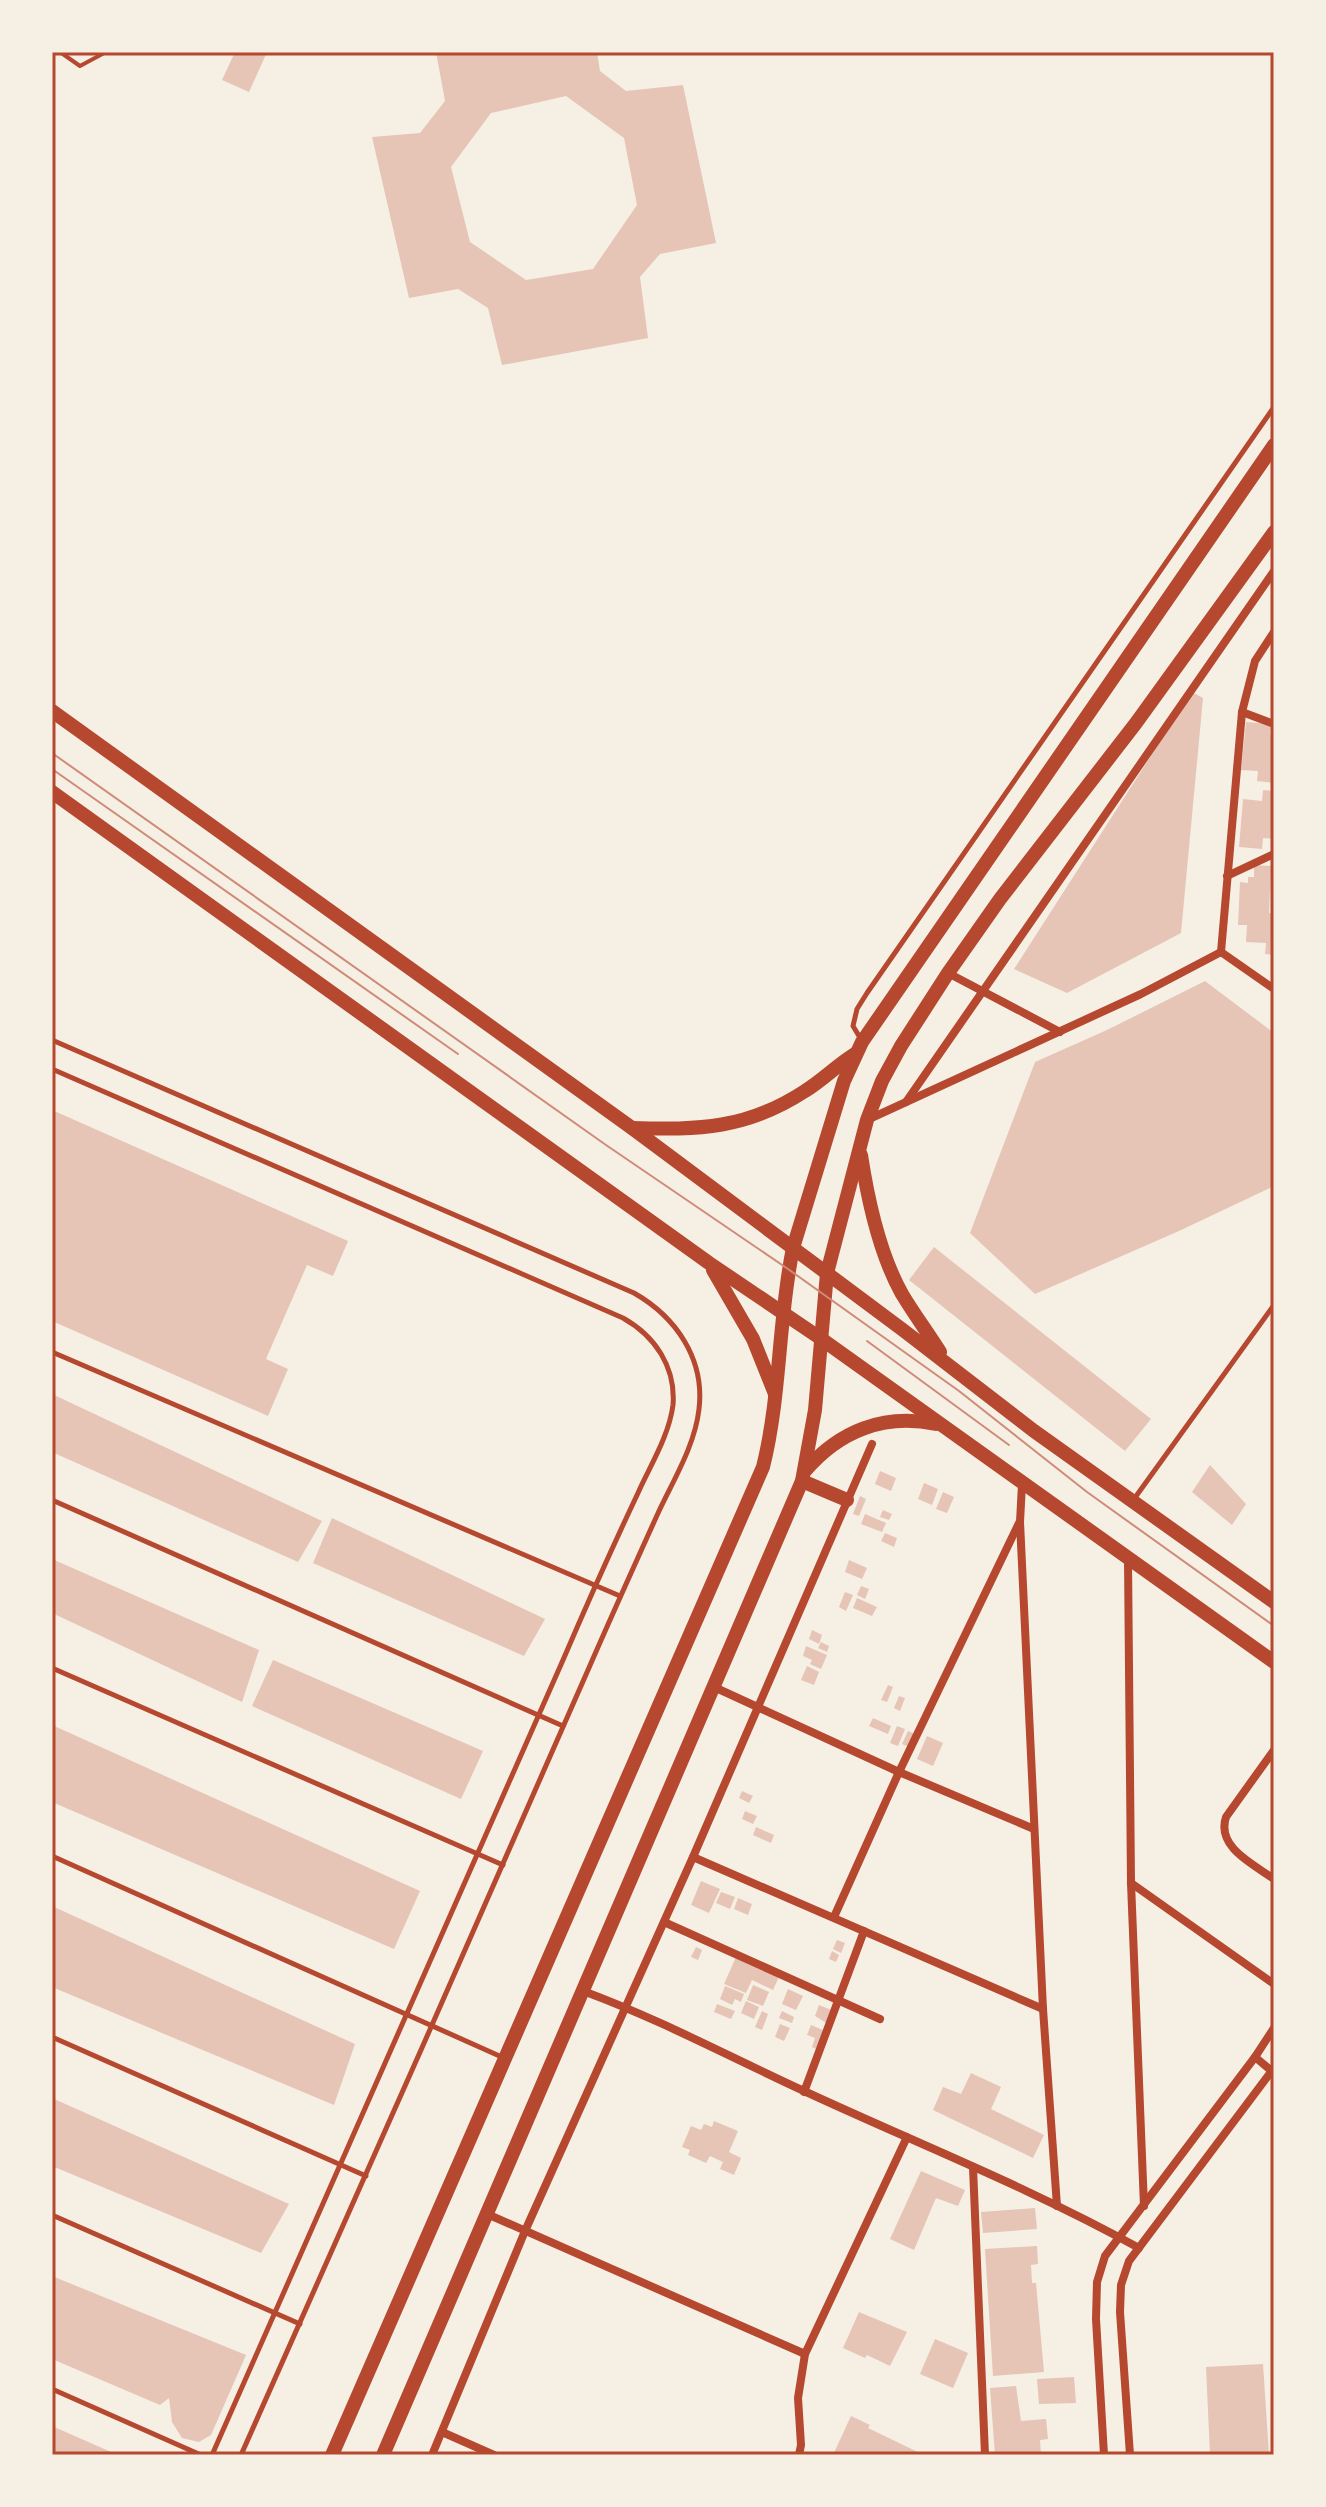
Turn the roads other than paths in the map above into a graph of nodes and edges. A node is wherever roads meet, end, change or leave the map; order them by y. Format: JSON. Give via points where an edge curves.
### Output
{"nodes":[{"id":1,"x":1274,"y":407,"type":"edge"},
{"id":2,"x":1274,"y":445,"type":"edge"},
{"id":3,"x":1274,"y":532,"type":"edge"},
{"id":4,"x":1274,"y":571,"type":"edge"},
{"id":5,"x":1274,"y":632,"type":"edge"},
{"id":6,"x":52,"y":711,"type":"edge"},
{"id":7,"x":1242,"y":712,"type":"junction"},
{"id":8,"x":1274,"y":724,"type":"edge"},
{"id":9,"x":53,"y":795,"type":"edge"},
{"id":10,"x":1274,"y":854,"type":"edge"},
{"id":11,"x":1227,"y":876,"type":"junction"},
{"id":12,"x":1221,"y":952,"type":"junction"},
{"id":13,"x":948,"y":973,"type":"junction"},
{"id":14,"x":1274,"y":989,"type":"edge"},
{"id":15,"x":983,"y":992,"type":"junction"},
{"id":16,"x":1060,"y":1032,"type":"junction"},
{"id":17,"x":52,"y":1040,"type":"edge"},
{"id":18,"x":859,"y":1048,"type":"junction"},
{"id":19,"x":52,"y":1069,"type":"edge"},
{"id":20,"x":906,"y":1102,"type":"junction"},
{"id":21,"x":867,"y":1120,"type":"junction"},
{"id":22,"x":632,"y":1128,"type":"junction"},
{"id":23,"x":860,"y":1147,"type":"junction"},
{"id":24,"x":793,"y":1248,"type":"junction"},
{"id":25,"x":709,"y":1263,"type":"junction"},
{"id":26,"x":827,"y":1273,"type":"junction"},
{"id":27,"x":1274,"y":1305,"type":"edge"},
{"id":28,"x":783,"y":1313,"type":"junction"},
{"id":29,"x":820,"y":1338,"type":"junction"},
{"id":30,"x":52,"y":1352,"type":"edge"},
{"id":31,"x":947,"y":1364,"type":"junction"},
{"id":32,"x":775,"y":1394,"type":"junction"},
{"id":33,"x":939,"y":1425,"type":"junction"},
{"id":34,"x":872,"y":1444,"type":"dead end"},
{"id":35,"x":804,"y":1476,"type":"junction"},
{"id":36,"x":1022,"y":1484,"type":"junction"},
{"id":37,"x":52,"y":1500,"type":"edge"},
{"id":38,"x":847,"y":1500,"type":"junction"},
{"id":39,"x":1132,"y":1501,"type":"junction"},
{"id":40,"x":1020,"y":1522,"type":"junction"},
{"id":41,"x":1128,"y":1560,"type":"junction"},
{"id":42,"x":596,"y":1585,"type":"junction"},
{"id":43,"x":620,"y":1596,"type":"junction"},
{"id":44,"x":1274,"y":1602,"type":"edge"},
{"id":45,"x":1274,"y":1662,"type":"edge"},
{"id":46,"x":52,"y":1668,"type":"edge"},
{"id":47,"x":714,"y":1687,"type":"junction"},
{"id":48,"x":759,"y":1708,"type":"junction"},
{"id":49,"x":539,"y":1715,"type":"junction"},
{"id":50,"x":564,"y":1726,"type":"junction"},
{"id":51,"x":1274,"y":1750,"type":"edge"},
{"id":52,"x":899,"y":1772,"type":"junction"},
{"id":53,"x":1034,"y":1829,"type":"junction"},
{"id":54,"x":478,"y":1854,"type":"junction"},
{"id":55,"x":52,"y":1856,"type":"edge"},
{"id":56,"x":693,"y":1857,"type":"junction"},
{"id":57,"x":503,"y":1865,"type":"junction"},
{"id":58,"x":1274,"y":1879,"type":"edge"},
{"id":59,"x":1131,"y":1883,"type":"junction"},
{"id":60,"x":834,"y":1917,"type":"junction"},
{"id":61,"x":664,"y":1922,"type":"junction"},
{"id":62,"x":864,"y":1931,"type":"junction"},
{"id":63,"x":1274,"y":1984,"type":"edge"},
{"id":64,"x":583,"y":1991,"type":"junction"},
{"id":65,"x":840,"y":2001,"type":"junction"},
{"id":66,"x":627,"y":2007,"type":"junction"},
{"id":67,"x":1043,"y":2009,"type":"junction"},
{"id":68,"x":408,"y":2015,"type":"junction"},
{"id":69,"x":880,"y":2019,"type":"dead end"},
{"id":70,"x":432,"y":2026,"type":"junction"},
{"id":71,"x":1274,"y":2028,"type":"edge"},
{"id":72,"x":52,"y":2037,"type":"edge"},
{"id":73,"x":1255,"y":2057,"type":"junction"},
{"id":74,"x":504,"y":2058,"type":"junction"},
{"id":75,"x":1273,"y":2071,"type":"edge"},
{"id":76,"x":804,"y":2092,"type":"junction"},
{"id":77,"x":907,"y":2137,"type":"junction"},
{"id":78,"x":341,"y":2165,"type":"junction"},
{"id":79,"x":973,"y":2167,"type":"junction"},
{"id":80,"x":366,"y":2176,"type":"junction"},
{"id":81,"x":1057,"y":2206,"type":"junction"},
{"id":82,"x":1144,"y":2206,"type":"junction"},
{"id":83,"x":487,"y":2214,"type":"junction"},
{"id":84,"x":52,"y":2215,"type":"edge"},
{"id":85,"x":525,"y":2231,"type":"junction"},
{"id":86,"x":1119,"y":2237,"type":"junction"},
{"id":87,"x":1139,"y":2248,"type":"junction"},
{"id":88,"x":276,"y":2313,"type":"junction"},
{"id":89,"x":300,"y":2324,"type":"junction"},
{"id":90,"x":805,"y":2354,"type":"junction"},
{"id":91,"x":52,"y":2389,"type":"edge"},
{"id":92,"x":442,"y":2432,"type":"junction"},
{"id":93,"x":201,"y":2455,"type":"edge"},
{"id":94,"x":212,"y":2455,"type":"edge"},
{"id":95,"x":241,"y":2455,"type":"edge"},
{"id":96,"x":332,"y":2455,"type":"edge"},
{"id":97,"x":383,"y":2455,"type":"edge"},
{"id":98,"x":432,"y":2455,"type":"edge"},
{"id":99,"x":494,"y":2455,"type":"edge"},
{"id":100,"x":799,"y":2455,"type":"edge"},
{"id":101,"x":985,"y":2455,"type":"edge"},
{"id":102,"x":1104,"y":2455,"type":"edge"},
{"id":103,"x":1130,"y":2455,"type":"edge"}],
"edges":[{"from":1,"to":18,"type":"lane","via":[[867,993],[853,1026]]},
{"from":2,"to":18,"type":"main road"},
{"from":3,"to":13,"type":"main road"},
{"from":4,"to":15,"type":"street"},
{"from":5,"to":7,"type":"street","via":[[1255,661]]},
{"from":6,"to":22,"type":"main road"},
{"from":7,"to":8,"type":"street"},
{"from":7,"to":11,"type":"street"},
{"from":9,"to":25,"type":"main road"},
{"from":10,"to":11,"type":"street"},
{"from":11,"to":12,"type":"street"},
{"from":12,"to":14,"type":"street"},
{"from":12,"to":16,"type":"street"},
{"from":13,"to":15,"type":"street"},
{"from":13,"to":21,"type":"main road","via":[[901,1046]]},
{"from":15,"to":16,"type":"street"},
{"from":15,"to":20,"type":"street"},
{"from":16,"to":20,"type":"street"},
{"from":17,"to":43,"type":"lane","via":[[634,1293],[662,1312],[691,1353],[699,1407],[690,1443]]},
{"from":18,"to":22,"type":"main road","via":[[808,1089],[751,1118],[689,1130]]},
{"from":18,"to":24,"type":"main road"},
{"from":19,"to":42,"type":"lane","via":[[623,1318],[644,1332],[660,1351],[670,1377],[670,1418]]},
{"from":20,"to":21,"type":"street"},
{"from":21,"to":23,"type":"main road"},
{"from":22,"to":24,"type":"main road"},
{"from":23,"to":26,"type":"main road"},
{"from":23,"to":31,"type":"main road","via":[[890,1267]]},
{"from":24,"to":26,"type":"main road"},
{"from":24,"to":28,"type":"main road"},
{"from":25,"to":28,"type":"main road"},
{"from":25,"to":32,"type":"main road","via":[[753,1339]]},
{"from":26,"to":29,"type":"main road"},
{"from":26,"to":31,"type":"main road"},
{"from":27,"to":39,"type":"lane"},
{"from":28,"to":29,"type":"main road"},
{"from":28,"to":32,"type":"main road"},
{"from":29,"to":33,"type":"main road"},
{"from":29,"to":35,"type":"main road"},
{"from":30,"to":42,"type":"lane"},
{"from":31,"to":39,"type":"main road"},
{"from":32,"to":74,"type":"main road","via":[[763,1467]]},
{"from":33,"to":35,"type":"main road","via":[[902,1420],[865,1427],[832,1444]]},
{"from":33,"to":36,"type":"main road"},
{"from":34,"to":38,"type":"street"},
{"from":35,"to":38,"type":"main road"},
{"from":35,"to":47,"type":"main road"},
{"from":36,"to":40,"type":"street"},
{"from":36,"to":41,"type":"main road"},
{"from":37,"to":49,"type":"lane"},
{"from":38,"to":48,"type":"street"},
{"from":39,"to":44,"type":"main road"},
{"from":40,"to":52,"type":"street"},
{"from":40,"to":53,"type":"street"},
{"from":41,"to":45,"type":"main road"},
{"from":41,"to":59,"type":"street"},
{"from":42,"to":43,"type":"lane"},
{"from":42,"to":49,"type":"lane"},
{"from":43,"to":50,"type":"lane"},
{"from":46,"to":54,"type":"lane"},
{"from":47,"to":48,"type":"street"},
{"from":47,"to":64,"type":"main road"},
{"from":48,"to":52,"type":"street"},
{"from":48,"to":56,"type":"street"},
{"from":49,"to":50,"type":"lane"},
{"from":49,"to":54,"type":"lane"},
{"from":50,"to":57,"type":"lane"},
{"from":51,"to":58,"type":"street","via":[[1223,1826],[1231,1846]]},
{"from":52,"to":53,"type":"street"},
{"from":52,"to":60,"type":"street"},
{"from":53,"to":67,"type":"street"},
{"from":54,"to":57,"type":"lane"},
{"from":54,"to":68,"type":"lane"},
{"from":55,"to":68,"type":"lane"},
{"from":56,"to":60,"type":"street"},
{"from":56,"to":61,"type":"street"},
{"from":57,"to":70,"type":"lane"},
{"from":59,"to":63,"type":"street"},
{"from":59,"to":82,"type":"street"},
{"from":60,"to":62,"type":"street"},
{"from":61,"to":65,"type":"street"},
{"from":61,"to":66,"type":"street"},
{"from":62,"to":65,"type":"street"},
{"from":62,"to":67,"type":"street"},
{"from":64,"to":66,"type":"street"},
{"from":64,"to":83,"type":"main road"},
{"from":65,"to":69,"type":"street"},
{"from":65,"to":76,"type":"street"},
{"from":66,"to":76,"type":"street"},
{"from":66,"to":85,"type":"street"},
{"from":67,"to":81,"type":"street"},
{"from":68,"to":70,"type":"lane"},
{"from":68,"to":78,"type":"lane"},
{"from":70,"to":74,"type":"lane"},
{"from":70,"to":80,"type":"lane"},
{"from":71,"to":73,"type":"street"},
{"from":72,"to":78,"type":"lane"},
{"from":73,"to":75,"type":"street"},
{"from":73,"to":82,"type":"street"},
{"from":74,"to":96,"type":"main road"},
{"from":75,"to":87,"type":"street"},
{"from":76,"to":77,"type":"street"},
{"from":77,"to":79,"type":"street"},
{"from":77,"to":90,"type":"street"},
{"from":78,"to":80,"type":"lane"},
{"from":78,"to":88,"type":"lane"},
{"from":79,"to":81,"type":"street"},
{"from":79,"to":101,"type":"street"},
{"from":80,"to":89,"type":"lane"},
{"from":81,"to":86,"type":"street"},
{"from":82,"to":86,"type":"street"},
{"from":83,"to":85,"type":"street"},
{"from":83,"to":97,"type":"main road"},
{"from":84,"to":88,"type":"lane"},
{"from":85,"to":90,"type":"street"},
{"from":85,"to":92,"type":"street"},
{"from":86,"to":87,"type":"street"},
{"from":86,"to":102,"type":"street","via":[[1105,2256],[1097,2282]]},
{"from":87,"to":103,"type":"street","via":[[1121,2285]]},
{"from":88,"to":89,"type":"lane"},
{"from":88,"to":94,"type":"lane"},
{"from":89,"to":95,"type":"lane"},
{"from":90,"to":100,"type":"street","via":[[798,2398]]},
{"from":91,"to":93,"type":"lane"},
{"from":92,"to":98,"type":"street"},
{"from":92,"to":99,"type":"street"}]}
